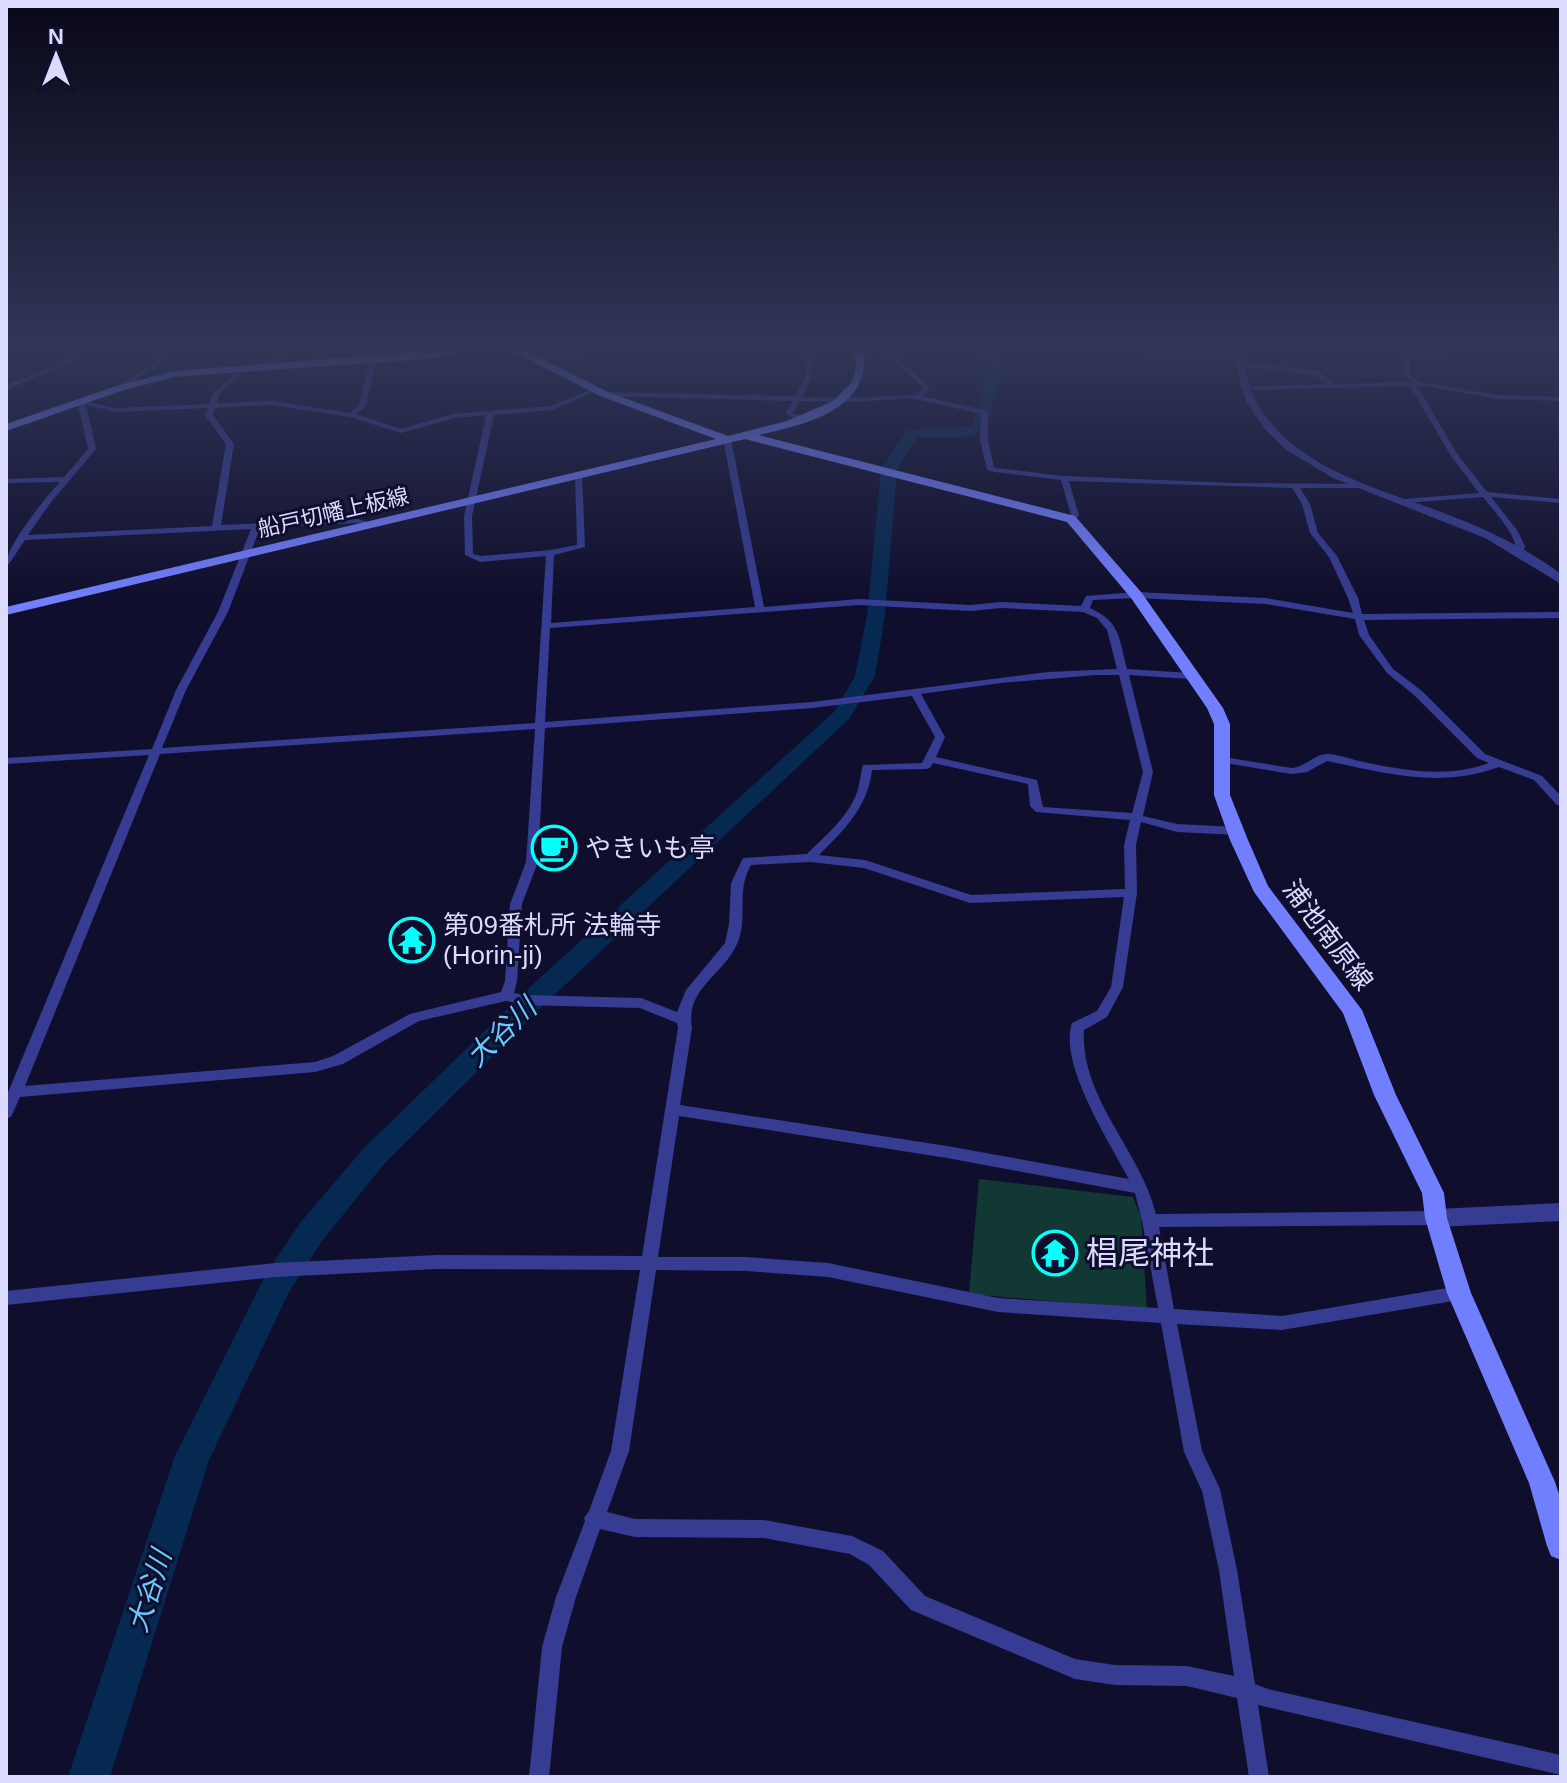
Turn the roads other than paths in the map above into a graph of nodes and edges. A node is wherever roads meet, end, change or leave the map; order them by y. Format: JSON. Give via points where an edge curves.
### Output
{"nodes":[{"id":1,"x":88,"y":432,"type":"edge"},
{"id":2,"x":220,"y":432,"type":"edge"},
{"id":3,"x":488,"y":432,"type":"edge"},
{"id":4,"x":708,"y":432,"type":"edge"},
{"id":5,"x":754,"y":432,"type":"edge"},
{"id":6,"x":984,"y":432,"type":"edge"},
{"id":7,"x":1274,"y":432,"type":"edge"},
{"id":8,"x":1442,"y":432,"type":"edge"},
{"id":9,"x":744,"y":435,"type":"junction"},
{"id":10,"x":727,"y":439,"type":"junction"},
{"id":11,"x":579,"y":474,"type":"junction"},
{"id":12,"x":1064,"y":478,"type":"junction"},
{"id":13,"x":67,"y":479,"type":"junction"},
{"id":14,"x":6,"y":481,"type":"edge"},
{"id":15,"x":1361,"y":486,"type":"junction"},
{"id":16,"x":1296,"y":488,"type":"junction"},
{"id":17,"x":1486,"y":495,"type":"junction"},
{"id":18,"x":471,"y":500,"type":"junction"},
{"id":19,"x":1404,"y":501,"type":"junction"},
{"id":20,"x":1561,"y":501,"type":"edge"},
{"id":21,"x":1071,"y":519,"type":"junction"},
{"id":22,"x":370,"y":524,"type":"junction"},
{"id":23,"x":256,"y":527,"type":"junction"},
{"id":24,"x":216,"y":529,"type":"junction"},
{"id":25,"x":21,"y":538,"type":"junction"},
{"id":26,"x":1520,"y":551,"type":"junction"},
{"id":27,"x":550,"y":553,"type":"junction"},
{"id":28,"x":244,"y":554,"type":"junction"},
{"id":29,"x":6,"y":562,"type":"edge"},
{"id":30,"x":1561,"y":580,"type":"edge"},
{"id":31,"x":1136,"y":595,"type":"junction"},
{"id":32,"x":1085,"y":609,"type":"junction"},
{"id":33,"x":760,"y":610,"type":"junction"},
{"id":34,"x":6,"y":611,"type":"edge"},
{"id":35,"x":1561,"y":615,"type":"edge"},
{"id":36,"x":1359,"y":617,"type":"junction"},
{"id":37,"x":546,"y":626,"type":"junction"},
{"id":38,"x":1124,"y":672,"type":"junction"},
{"id":39,"x":1190,"y":676,"type":"junction"},
{"id":40,"x":916,"y":694,"type":"junction"},
{"id":41,"x":542,"y":727,"type":"junction"},
{"id":42,"x":156,"y":752,"type":"junction"},
{"id":43,"x":930,"y":759,"type":"junction"},
{"id":44,"x":1223,"y":760,"type":"junction"},
{"id":45,"x":6,"y":761,"type":"edge"},
{"id":46,"x":1496,"y":764,"type":"junction"},
{"id":47,"x":1561,"y":803,"type":"edge"},
{"id":48,"x":1134,"y":817,"type":"junction"},
{"id":49,"x":1236,"y":831,"type":"junction"},
{"id":50,"x":810,"y":858,"type":"junction"},
{"id":51,"x":1131,"y":893,"type":"junction"},
{"id":52,"x":506,"y":996,"type":"junction"},
{"id":53,"x":682,"y":1019,"type":"junction"},
{"id":54,"x":15,"y":1092,"type":"junction"},
{"id":55,"x":672,"y":1109,"type":"junction"},
{"id":56,"x":6,"y":1113,"type":"edge"},
{"id":57,"x":1141,"y":1188,"type":"junction"},
{"id":58,"x":1561,"y":1212,"type":"edge"},
{"id":59,"x":1436,"y":1218,"type":"junction"},
{"id":60,"x":1150,"y":1221,"type":"junction"},
{"id":61,"x":649,"y":1263,"type":"junction"},
{"id":62,"x":1459,"y":1293,"type":"junction"},
{"id":63,"x":6,"y":1298,"type":"edge"},
{"id":64,"x":1166,"y":1315,"type":"junction"},
{"id":65,"x":593,"y":1518,"type":"junction"},
{"id":66,"x":1561,"y":1546,"type":"edge"},
{"id":67,"x":1249,"y":1692,"type":"junction"},
{"id":68,"x":1561,"y":1765,"type":"edge"},
{"id":69,"x":539,"y":1777,"type":"edge"},
{"id":70,"x":1259,"y":1777,"type":"edge"}],
"edges":[{"from":1,"to":13,"type":"street","via":[[92,449]]},
{"from":2,"to":24,"type":"street","via":[[230,444]]},
{"from":3,"to":18,"type":"street"},
{"from":4,"to":10,"type":"main road"},
{"from":5,"to":9,"type":"main road","name":"船戸切幡上板線"},
{"from":6,"to":12,"type":"street","via":[[990,468]]},
{"from":7,"to":15,"type":"street","via":[[1314,464]]},
{"from":8,"to":17,"type":"street"},
{"from":9,"to":10,"type":"main road","name":"船戸切幡上板線"},
{"from":9,"to":21,"type":"main road"},
{"from":10,"to":11,"type":"main road","name":"船戸切幡上板線"},
{"from":10,"to":33,"type":"street"},
{"from":11,"to":18,"type":"main road","name":"船戸切幡上板線"},
{"from":11,"to":27,"type":"street","via":[[581,547]]},
{"from":12,"to":16,"type":"street"},
{"from":12,"to":21,"type":"street","via":[[1075,516]]},
{"from":13,"to":14,"type":"street"},
{"from":13,"to":25,"type":"street"},
{"from":15,"to":16,"type":"street"},
{"from":15,"to":19,"type":"street"},
{"from":16,"to":36,"type":"street"},
{"from":17,"to":19,"type":"street"},
{"from":17,"to":20,"type":"street"},
{"from":17,"to":26,"type":"street","via":[[1514,532]]},
{"from":18,"to":22,"type":"main road","name":"船戸切幡上板線"},
{"from":18,"to":27,"type":"street","via":[[469,555],[480,559]]},
{"from":19,"to":26,"type":"street"},
{"from":21,"to":31,"type":"main road","name":"浦池南原線"},
{"from":22,"to":23,"type":"street"},
{"from":22,"to":28,"type":"main road","name":"船戸切幡上板線"},
{"from":23,"to":24,"type":"street"},
{"from":23,"to":28,"type":"street"},
{"from":24,"to":25,"type":"street"},
{"from":25,"to":29,"type":"street"},
{"from":26,"to":30,"type":"street"},
{"from":27,"to":37,"type":"street"},
{"from":28,"to":34,"type":"main road","name":"船戸切幡上板線"},
{"from":28,"to":42,"type":"street","via":[[223,612],[194,660]]},
{"from":31,"to":32,"type":"street","via":[[1089,598]]},
{"from":31,"to":36,"type":"street","via":[[1266,601]]},
{"from":31,"to":39,"type":"main road","name":"浦池南原線"},
{"from":32,"to":33,"type":"street","via":[[872,602]]},
{"from":32,"to":38,"type":"street","via":[[1112,629]]},
{"from":33,"to":37,"type":"street"},
{"from":35,"to":36,"type":"street"},
{"from":36,"to":46,"type":"street","via":[[1364,635],[1390,671]]},
{"from":37,"to":41,"type":"street"},
{"from":38,"to":39,"type":"street"},
{"from":38,"to":40,"type":"street"},
{"from":38,"to":48,"type":"street","via":[[1148,772]]},
{"from":39,"to":44,"type":"main road","name":"浦池南原線","via":[[1222,724]]},
{"from":40,"to":41,"type":"street"},
{"from":40,"to":43,"type":"street","via":[[940,737]]},
{"from":41,"to":42,"type":"street"},
{"from":41,"to":52,"type":"street","via":[[532,862],[516,904]]},
{"from":42,"to":45,"type":"street"},
{"from":42,"to":54,"type":"street"},
{"from":43,"to":48,"type":"street","via":[[1033,782],[1040,810]]},
{"from":43,"to":50,"type":"street","via":[[926,766],[914,768],[867,767],[866,788],[854,812]]},
{"from":44,"to":46,"type":"street","via":[[1292,771],[1325,757],[1432,775],[1456,775]]},
{"from":44,"to":49,"type":"main road","name":"浦池南原線","via":[[1222,795]]},
{"from":46,"to":47,"type":"street","via":[[1538,778]]},
{"from":48,"to":49,"type":"street","via":[[1177,828]]},
{"from":48,"to":51,"type":"street"},
{"from":49,"to":59,"type":"main road","name":"浦池南原線","via":[[1260,888],[1352,1010],[1385,1095],[1433,1193]]},
{"from":50,"to":51,"type":"street","via":[[865,864],[970,899]]},
{"from":50,"to":53,"type":"street","via":[[747,861],[736,876],[732,942],[687,1000]]},
{"from":51,"to":57,"type":"street","via":[[1117,987],[1102,1014],[1077,1027],[1073,1042],[1099,1108]]},
{"from":52,"to":53,"type":"street","via":[[641,1003]]},
{"from":52,"to":54,"type":"street","via":[[415,1017],[338,1060],[315,1067]]},
{"from":53,"to":55,"type":"street"},
{"from":54,"to":56,"type":"street"},
{"from":55,"to":57,"type":"street"},
{"from":55,"to":61,"type":"street"},
{"from":57,"to":60,"type":"street"},
{"from":58,"to":59,"type":"street"},
{"from":59,"to":60,"type":"street"},
{"from":59,"to":62,"type":"main road","name":"浦池南原線"},
{"from":60,"to":64,"type":"street"},
{"from":61,"to":63,"type":"street","via":[[437,1262],[298,1268]]},
{"from":61,"to":64,"type":"street","via":[[828,1270],[998,1305]]},
{"from":61,"to":65,"type":"street","via":[[620,1451]]},
{"from":62,"to":64,"type":"street","via":[[1282,1323]]},
{"from":62,"to":66,"type":"main road","name":"浦池南原線","via":[[1542,1482]]},
{"from":64,"to":67,"type":"street","via":[[1193,1452],[1211,1489]]},
{"from":65,"to":67,"type":"street","via":[[635,1528],[764,1529],[852,1545],[876,1558],[918,1603],[1075,1669],[1187,1676]]},
{"from":65,"to":69,"type":"street","via":[[552,1647]]},
{"from":67,"to":68,"type":"street"},
{"from":67,"to":70,"type":"street"}]}
